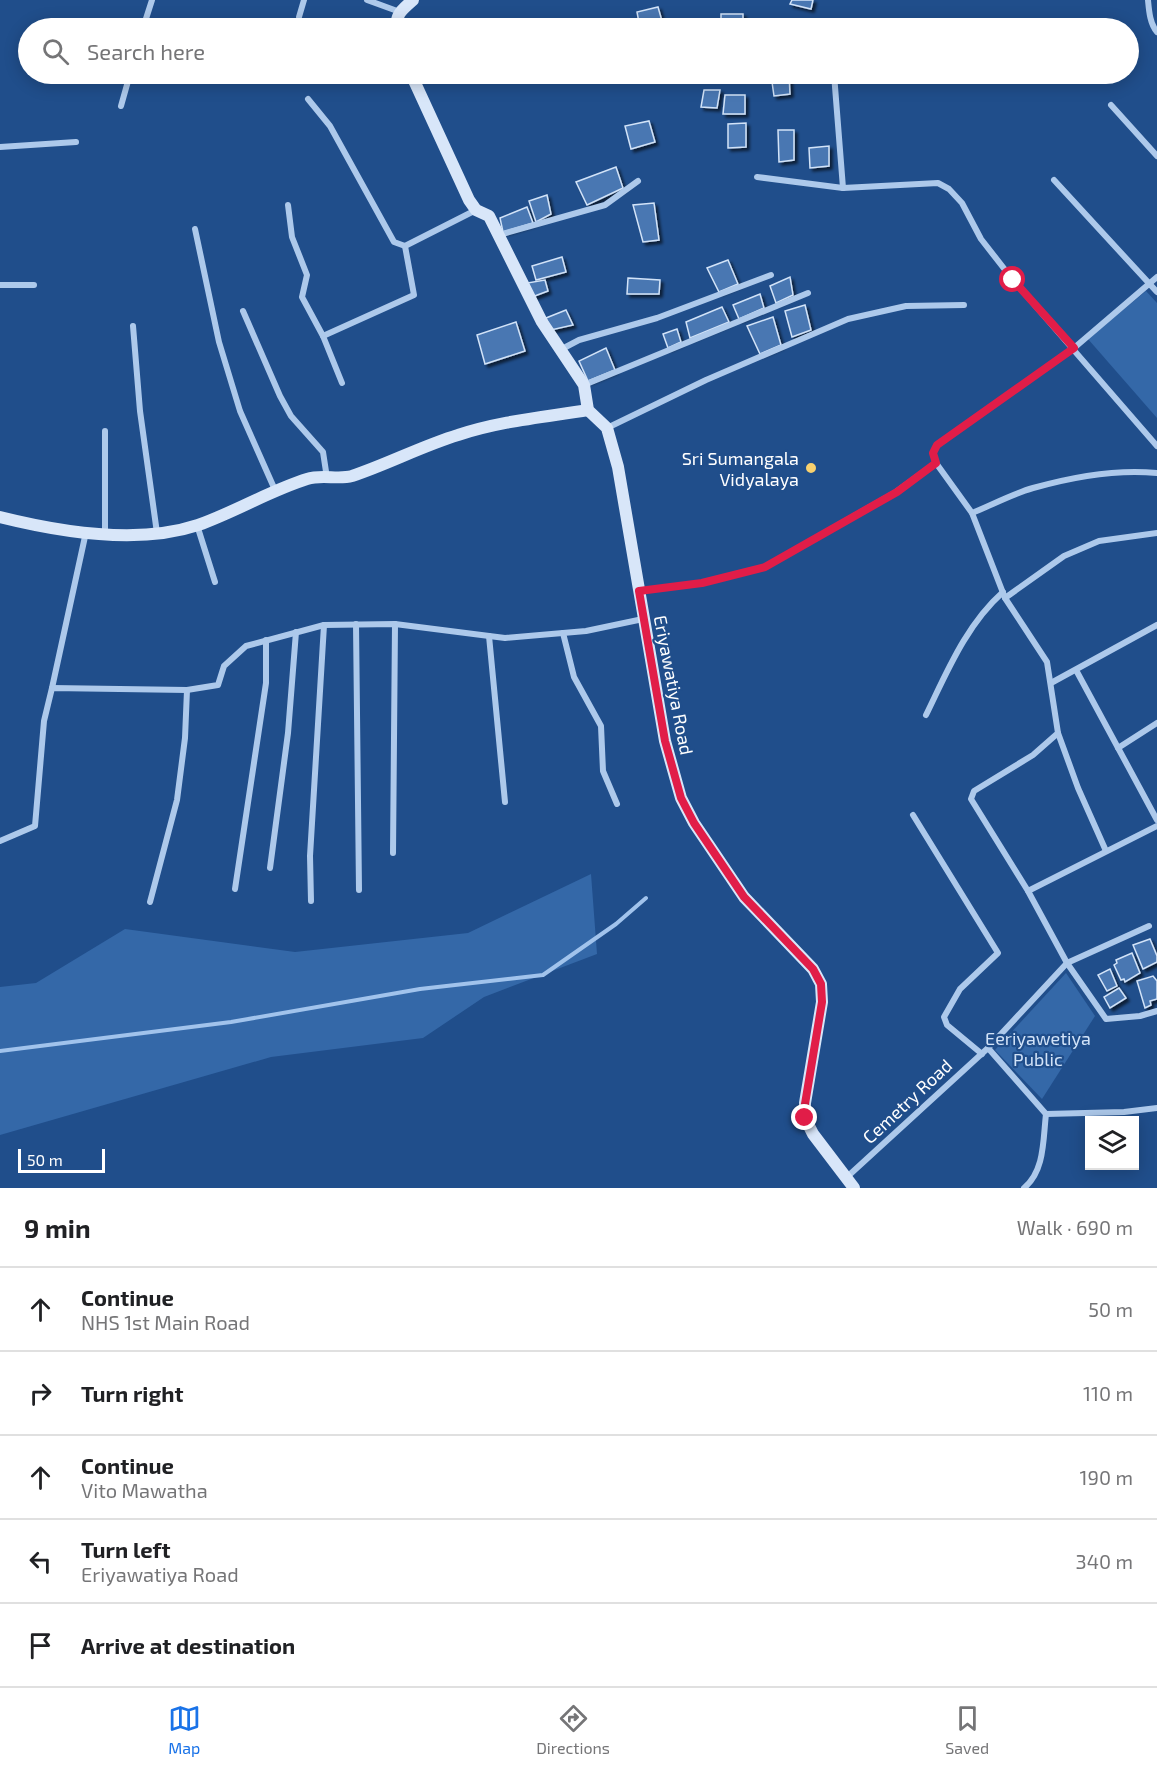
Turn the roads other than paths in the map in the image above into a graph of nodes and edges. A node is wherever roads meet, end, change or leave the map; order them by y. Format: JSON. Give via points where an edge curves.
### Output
{"nodes":[{"id":1,"x":152,"y":0,"type":"edge"},
{"id":2,"x":303,"y":0,"type":"edge"},
{"id":3,"x":367,"y":0,"type":"edge"},
{"id":4,"x":413,"y":0,"type":"edge"},
{"id":5,"x":1148,"y":0,"type":"edge"},
{"id":6,"x":400,"y":12,"type":"junction"},
{"id":7,"x":299,"y":17,"type":"dead end"},
{"id":8,"x":146,"y":18,"type":"edge"},
{"id":9,"x":397,"y":18,"type":"edge"},
{"id":10,"x":1157,"y":32,"type":"edge"},
{"id":11,"x":127,"y":84,"type":"edge"},
{"id":12,"x":416,"y":84,"type":"edge"},
{"id":13,"x":835,"y":84,"type":"edge"},
{"id":14,"x":308,"y":99,"type":"dead end"},
{"id":15,"x":1111,"y":105,"type":"dead end"},
{"id":16,"x":121,"y":106,"type":"dead end"},
{"id":17,"x":76,"y":142,"type":"dead end"},
{"id":18,"x":0,"y":147,"type":"edge"},
{"id":19,"x":1157,"y":156,"type":"edge"},
{"id":20,"x":757,"y":177,"type":"dead end"},
{"id":21,"x":1054,"y":180,"type":"dead end"},
{"id":22,"x":638,"y":181,"type":"dead end"},
{"id":23,"x":843,"y":188,"type":"junction"},
{"id":24,"x":288,"y":205,"type":"dead end"},
{"id":25,"x":476,"y":210,"type":"junction"},
{"id":26,"x":195,"y":229,"type":"dead end"},
{"id":27,"x":499,"y":236,"type":"junction"},
{"id":28,"x":405,"y":246,"type":"junction"},
{"id":29,"x":771,"y":275,"type":"dead end"},
{"id":30,"x":1157,"y":277,"type":"edge"},
{"id":31,"x":1149,"y":283,"type":"junction"},
{"id":32,"x":0,"y":285,"type":"edge"},
{"id":33,"x":34,"y":285,"type":"dead end"},
{"id":34,"x":808,"y":292,"type":"dead end"},
{"id":35,"x":1157,"y":292,"type":"edge"},
{"id":36,"x":964,"y":305,"type":"dead end"},
{"id":37,"x":243,"y":311,"type":"dead end"},
{"id":38,"x":134,"y":326,"type":"dead end"},
{"id":39,"x":323,"y":336,"type":"junction"},
{"id":40,"x":1074,"y":348,"type":"junction"},
{"id":41,"x":560,"y":350,"type":"junction"},
{"id":42,"x":342,"y":383,"type":"dead end"},
{"id":43,"x":584,"y":385,"type":"junction"},
{"id":44,"x":588,"y":410,"type":"junction"},
{"id":45,"x":607,"y":428,"type":"junction"},
{"id":46,"x":105,"y":431,"type":"dead end"},
{"id":47,"x":1157,"y":446,"type":"edge"},
{"id":48,"x":936,"y":463,"type":"junction"},
{"id":49,"x":1157,"y":473,"type":"edge"},
{"id":50,"x":327,"y":478,"type":"junction"},
{"id":51,"x":275,"y":490,"type":"junction"},
{"id":52,"x":972,"y":513,"type":"junction"},
{"id":53,"x":0,"y":517,"type":"edge"},
{"id":54,"x":197,"y":525,"type":"junction"},
{"id":55,"x":86,"y":532,"type":"junction"},
{"id":56,"x":1157,"y":533,"type":"edge"},
{"id":57,"x":157,"y":534,"type":"junction"},
{"id":58,"x":105,"y":535,"type":"junction"},
{"id":59,"x":215,"y":582,"type":"dead end"},
{"id":60,"x":639,"y":591,"type":"junction"},
{"id":61,"x":1004,"y":595,"type":"junction"},
{"id":62,"x":643,"y":619,"type":"junction"},
{"id":63,"x":356,"y":624,"type":"junction"},
{"id":64,"x":395,"y":624,"type":"junction"},
{"id":65,"x":324,"y":625,"type":"junction"},
{"id":66,"x":1157,"y":625,"type":"edge"},
{"id":67,"x":296,"y":632,"type":"junction"},
{"id":68,"x":563,"y":633,"type":"junction"},
{"id":69,"x":489,"y":636,"type":"junction"},
{"id":70,"x":266,"y":640,"type":"junction"},
{"id":71,"x":1076,"y":670,"type":"junction"},
{"id":72,"x":1051,"y":683,"type":"junction"},
{"id":73,"x":52,"y":688,"type":"junction"},
{"id":74,"x":187,"y":690,"type":"junction"},
{"id":75,"x":926,"y":716,"type":"dead end"},
{"id":76,"x":1157,"y":723,"type":"edge"},
{"id":77,"x":1058,"y":733,"type":"junction"},
{"id":78,"x":1119,"y":748,"type":"junction"},
{"id":79,"x":505,"y":802,"type":"dead end"},
{"id":80,"x":616,"y":804,"type":"dead end"},
{"id":81,"x":913,"y":815,"type":"dead end"},
{"id":82,"x":1157,"y":820,"type":"edge"},
{"id":83,"x":1157,"y":826,"type":"edge"},
{"id":84,"x":0,"y":841,"type":"edge"},
{"id":85,"x":1106,"y":851,"type":"junction"},
{"id":86,"x":393,"y":853,"type":"dead end"},
{"id":87,"x":270,"y":868,"type":"dead end"},
{"id":88,"x":235,"y":889,"type":"dead end"},
{"id":89,"x":360,"y":890,"type":"dead end"},
{"id":90,"x":1028,"y":891,"type":"junction"},
{"id":91,"x":311,"y":901,"type":"dead end"},
{"id":92,"x":150,"y":902,"type":"dead end"},
{"id":93,"x":1149,"y":926,"type":"dead end"},
{"id":94,"x":1067,"y":963,"type":"junction"},
{"id":95,"x":1157,"y":1011,"type":"edge"},
{"id":96,"x":988,"y":1048,"type":"junction"},
{"id":97,"x":982,"y":1054,"type":"junction"},
{"id":98,"x":1157,"y":1108,"type":"edge"},
{"id":99,"x":1046,"y":1114,"type":"junction"},
{"id":100,"x":850,"y":1183,"type":"edge"},
{"id":101,"x":1024,"y":1188,"type":"edge"}],
"edges":[{"from":1,"to":8,"type":"street"},
{"from":2,"to":7,"type":"street"},
{"from":3,"to":6,"type":"street"},
{"from":4,"to":6,"type":"street"},
{"from":5,"to":10,"type":"street"},
{"from":6,"to":9,"type":"street"},
{"from":11,"to":16,"type":"street"},
{"from":12,"to":25,"type":"street"},
{"from":13,"to":23,"type":"street"},
{"from":14,"to":28,"type":"street","via":[[330,126],[394,242]]},
{"from":15,"to":19,"type":"street"},
{"from":17,"to":18,"type":"street"},
{"from":20,"to":23,"type":"street"},
{"from":21,"to":31,"type":"street"},
{"from":22,"to":27,"type":"street","via":[[605,205]]},
{"from":23,"to":40,"type":"street","via":[[938,183],[950,189],[981,239]]},
{"from":24,"to":39,"type":"street","via":[[292,237],[308,275],[302,297]]},
{"from":25,"to":27,"type":"street","via":[[489,216]]},
{"from":25,"to":28,"type":"street"},
{"from":26,"to":51,"type":"street","via":[[219,342],[240,411]]},
{"from":27,"to":41,"type":"street"},
{"from":28,"to":39,"type":"street","via":[[414,295]]},
{"from":29,"to":41,"type":"street","via":[[657,318],[579,340]]},
{"from":30,"to":31,"type":"street"},
{"from":31,"to":35,"type":"street"},
{"from":31,"to":40,"type":"street"},
{"from":32,"to":33,"type":"street"},
{"from":34,"to":43,"type":"street"},
{"from":36,"to":45,"type":"street","via":[[906,306],[848,319]]},
{"from":37,"to":50,"type":"street","via":[[291,416],[323,452]]},
{"from":38,"to":57,"type":"street","via":[[140,411]]},
{"from":39,"to":42,"type":"street"},
{"from":40,"to":47,"type":"street"},
{"from":40,"to":48,"type":"street","via":[[937,445],[933,453]]},
{"from":41,"to":43,"type":"street"},
{"from":43,"to":44,"type":"street"},
{"from":44,"to":45,"type":"street"},
{"from":44,"to":50,"type":"street","via":[[494,425],[349,477]]},
{"from":45,"to":60,"type":"street","name":"Eriyawatiya Road","via":[[618,467]]},
{"from":46,"to":58,"type":"street"},
{"from":48,"to":52,"type":"street"},
{"from":48,"to":60,"type":"street","via":[[897,492],[765,567],[702,583]]},
{"from":49,"to":52,"type":"street","via":[[1093,476],[1032,488]]},
{"from":50,"to":51,"type":"street","via":[[310,478]]},
{"from":51,"to":54,"type":"street"},
{"from":52,"to":61,"type":"street"},
{"from":53,"to":55,"type":"street"},
{"from":54,"to":57,"type":"street"},
{"from":54,"to":59,"type":"street"},
{"from":55,"to":58,"type":"street"},
{"from":55,"to":73,"type":"street"},
{"from":56,"to":61,"type":"street","via":[[1099,541],[1064,556]]},
{"from":57,"to":58,"type":"street"},
{"from":60,"to":62,"type":"street","name":"Eriyawatiya Road"},
{"from":61,"to":72,"type":"street","via":[[1047,662]]},
{"from":61,"to":75,"type":"street","via":[[988,605],[965,636]]},
{"from":62,"to":68,"type":"street"},
{"from":62,"to":100,"type":"street","name":"Eriyawatiya Road","via":[[665,741],[681,798],[744,897],[813,969],[821,984],[822,1002],[805,1118]]},
{"from":63,"to":64,"type":"street"},
{"from":63,"to":65,"type":"street"},
{"from":63,"to":89,"type":"street"},
{"from":64,"to":69,"type":"street"},
{"from":64,"to":86,"type":"street"},
{"from":65,"to":67,"type":"street"},
{"from":65,"to":91,"type":"street","via":[[310,856]]},
{"from":66,"to":71,"type":"street"},
{"from":67,"to":70,"type":"street"},
{"from":67,"to":87,"type":"street","via":[[288,734]]},
{"from":68,"to":69,"type":"street"},
{"from":68,"to":80,"type":"street","via":[[574,677],[601,726],[603,771]]},
{"from":69,"to":79,"type":"street"},
{"from":70,"to":74,"type":"street","via":[[246,646],[224,666],[218,685]]},
{"from":70,"to":88,"type":"street","via":[[266,683]]},
{"from":71,"to":72,"type":"street"},
{"from":71,"to":78,"type":"street"},
{"from":72,"to":77,"type":"street"},
{"from":73,"to":74,"type":"street"},
{"from":73,"to":84,"type":"street","via":[[43,732],[34,826]]},
{"from":74,"to":92,"type":"street","via":[[177,800]]},
{"from":76,"to":78,"type":"street"},
{"from":77,"to":85,"type":"street"},
{"from":77,"to":90,"type":"street","via":[[1033,755],[974,791],[971,799]]},
{"from":78,"to":82,"type":"street"},
{"from":81,"to":97,"type":"street","via":[[998,953],[960,989],[944,1017]]},
{"from":83,"to":85,"type":"street"},
{"from":85,"to":90,"type":"street"},
{"from":90,"to":94,"type":"street"},
{"from":93,"to":94,"type":"street","name":"Cemetry Road"},
{"from":94,"to":95,"type":"street","via":[[1106,1019]]},
{"from":94,"to":96,"type":"street","name":"Cemetry Road"},
{"from":96,"to":97,"type":"street","name":"Cemetry Road"},
{"from":96,"to":99,"type":"street"},
{"from":97,"to":100,"type":"street","name":"Cemetry Road"},
{"from":98,"to":99,"type":"street"},
{"from":99,"to":101,"type":"street","via":[[1041,1160],[1033,1180]]}]}
